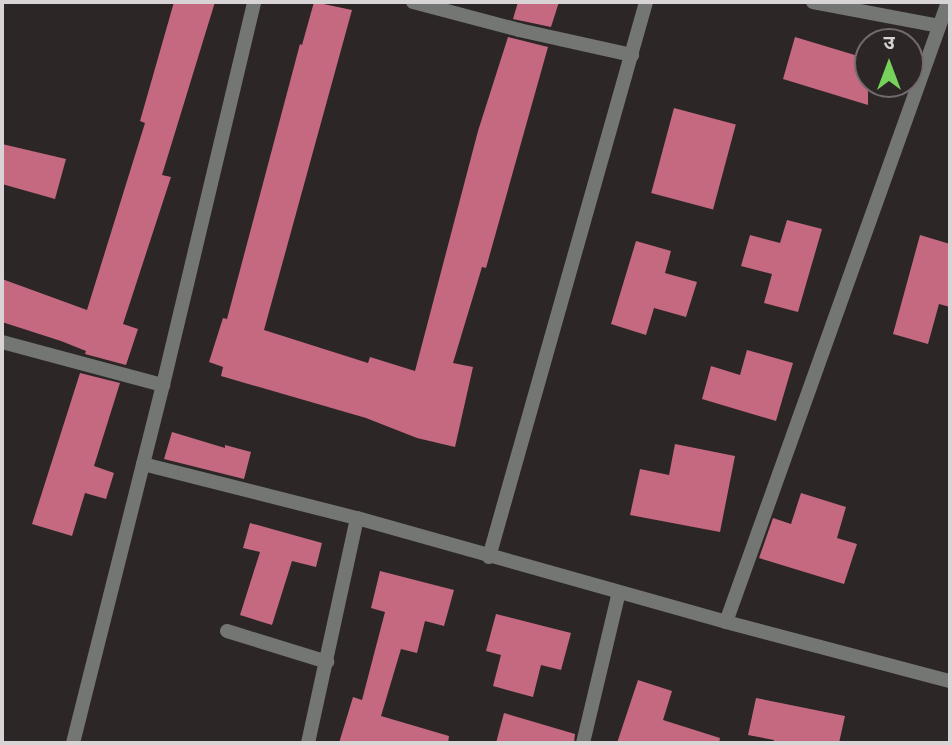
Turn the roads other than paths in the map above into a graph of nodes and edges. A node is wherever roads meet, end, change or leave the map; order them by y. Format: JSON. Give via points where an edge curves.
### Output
{"nodes":[{"id":1,"x":254,"y":2,"type":"edge"},
{"id":2,"x":413,"y":2,"type":"edge"},
{"id":3,"x":646,"y":2,"type":"edge"},
{"id":4,"x":813,"y":2,"type":"edge"},
{"id":5,"x":948,"y":2,"type":"edge"},
{"id":6,"x":939,"y":26,"type":"junction"},
{"id":7,"x":632,"y":55,"type":"junction"},
{"id":8,"x":2,"y":342,"type":"edge"},
{"id":9,"x":163,"y":385,"type":"junction"},
{"id":10,"x":143,"y":464,"type":"junction"},
{"id":11,"x":357,"y":518,"type":"junction"},
{"id":12,"x":489,"y":557,"type":"junction"},
{"id":13,"x":619,"y":592,"type":"junction"},
{"id":14,"x":726,"y":622,"type":"junction"},
{"id":15,"x":227,"y":631,"type":"dead end"},
{"id":16,"x":327,"y":662,"type":"junction"},
{"id":17,"x":950,"y":681,"type":"edge"},
{"id":18,"x":73,"y":743,"type":"edge"},
{"id":19,"x":309,"y":743,"type":"edge"},
{"id":20,"x":583,"y":743,"type":"edge"}],
"edges":[{"from":1,"to":9,"type":"street"},
{"from":2,"to":7,"type":"street"},
{"from":3,"to":7,"type":"street"},
{"from":4,"to":6,"type":"street"},
{"from":5,"to":6,"type":"street"},
{"from":6,"to":14,"type":"street"},
{"from":7,"to":12,"type":"street"},
{"from":8,"to":9,"type":"street"},
{"from":9,"to":10,"type":"street"},
{"from":10,"to":11,"type":"street"},
{"from":10,"to":18,"type":"street"},
{"from":11,"to":12,"type":"street"},
{"from":11,"to":16,"type":"street"},
{"from":12,"to":13,"type":"street"},
{"from":13,"to":14,"type":"street"},
{"from":13,"to":20,"type":"street"},
{"from":14,"to":17,"type":"street"},
{"from":15,"to":16,"type":"street"},
{"from":16,"to":19,"type":"street"}]}
